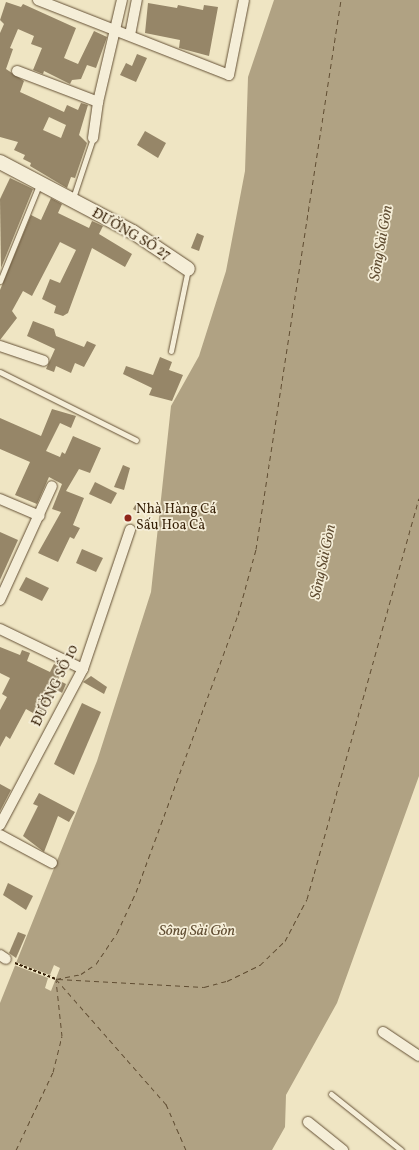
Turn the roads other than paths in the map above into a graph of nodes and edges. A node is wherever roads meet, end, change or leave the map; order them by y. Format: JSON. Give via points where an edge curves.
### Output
{"nodes":[{"id":1,"x":38,"y":0,"type":"edge"},
{"id":2,"x":122,"y":0,"type":"edge"},
{"id":3,"x":137,"y":0,"type":"edge"},
{"id":4,"x":244,"y":0,"type":"edge"},
{"id":5,"x":116,"y":30,"type":"junction"},
{"id":6,"x":130,"y":34,"type":"junction"},
{"id":7,"x":17,"y":72,"type":"dead end"},
{"id":8,"x":98,"y":102,"type":"junction"},
{"id":9,"x":94,"y":138,"type":"joint"},
{"id":10,"x":0,"y":162,"type":"edge"},
{"id":11,"x":39,"y":185,"type":"junction"},
{"id":12,"x":72,"y":201,"type":"junction"},
{"id":13,"x":188,"y":269,"type":"joint"},
{"id":14,"x":0,"y":281,"type":"edge"},
{"id":15,"x":0,"y":346,"type":"edge"},
{"id":16,"x":171,"y":351,"type":"dead end"},
{"id":17,"x":44,"y":361,"type":"dead end"},
{"id":18,"x":0,"y":372,"type":"edge"},
{"id":19,"x":136,"y":440,"type":"dead end"},
{"id":20,"x":52,"y":486,"type":"dead end"},
{"id":21,"x":0,"y":499,"type":"edge"},
{"id":22,"x":40,"y":516,"type":"junction"},
{"id":23,"x":130,"y":530,"type":"dead end"},
{"id":24,"x":0,"y":600,"type":"edge"},
{"id":25,"x":0,"y":629,"type":"edge"},
{"id":26,"x":83,"y":669,"type":"junction"},
{"id":27,"x":0,"y":825,"type":"edge"},
{"id":28,"x":0,"y":835,"type":"edge"},
{"id":29,"x":52,"y":863,"type":"dead end"},
{"id":30,"x":383,"y":1032,"type":"dead end"},
{"id":31,"x":419,"y":1056,"type":"edge"},
{"id":32,"x":331,"y":1094,"type":"dead end"},
{"id":33,"x":308,"y":1122,"type":"dead end"},
{"id":34,"x":343,"y":1150,"type":"edge"},
{"id":35,"x":401,"y":1150,"type":"edge"}],
"edges":[{"from":1,"to":5,"type":"street"},
{"from":2,"to":5,"type":"street"},
{"from":3,"to":6,"type":"street"},
{"from":4,"to":6,"type":"street","via":[[229,75]]},
{"from":5,"to":6,"type":"street"},
{"from":5,"to":8,"type":"street"},
{"from":7,"to":8,"type":"street"},
{"from":8,"to":9,"type":"street"},
{"from":9,"to":12,"type":"lane"},
{"from":10,"to":11,"type":"street","name":"ĐƯỜNG SỐ 27"},
{"from":11,"to":12,"type":"street","name":"ĐƯỜNG SỐ 27"},
{"from":11,"to":14,"type":"lane"},
{"from":12,"to":13,"type":"street","name":"ĐƯỜNG SỐ 27","via":[[133,232]]},
{"from":13,"to":16,"type":"lane","name":"ĐƯỜNG SỐ 27"},
{"from":15,"to":17,"type":"street"},
{"from":18,"to":19,"type":"lane"},
{"from":20,"to":22,"type":"street"},
{"from":21,"to":22,"type":"street"},
{"from":22,"to":24,"type":"street"},
{"from":23,"to":26,"type":"street","name":"ĐƯỜNG SỐ 10"},
{"from":25,"to":26,"type":"street"},
{"from":26,"to":27,"type":"street","name":"ĐƯỜNG SỐ 10"},
{"from":28,"to":29,"type":"street"},
{"from":30,"to":31,"type":"street"},
{"from":32,"to":35,"type":"lane"},
{"from":33,"to":34,"type":"street"}]}
